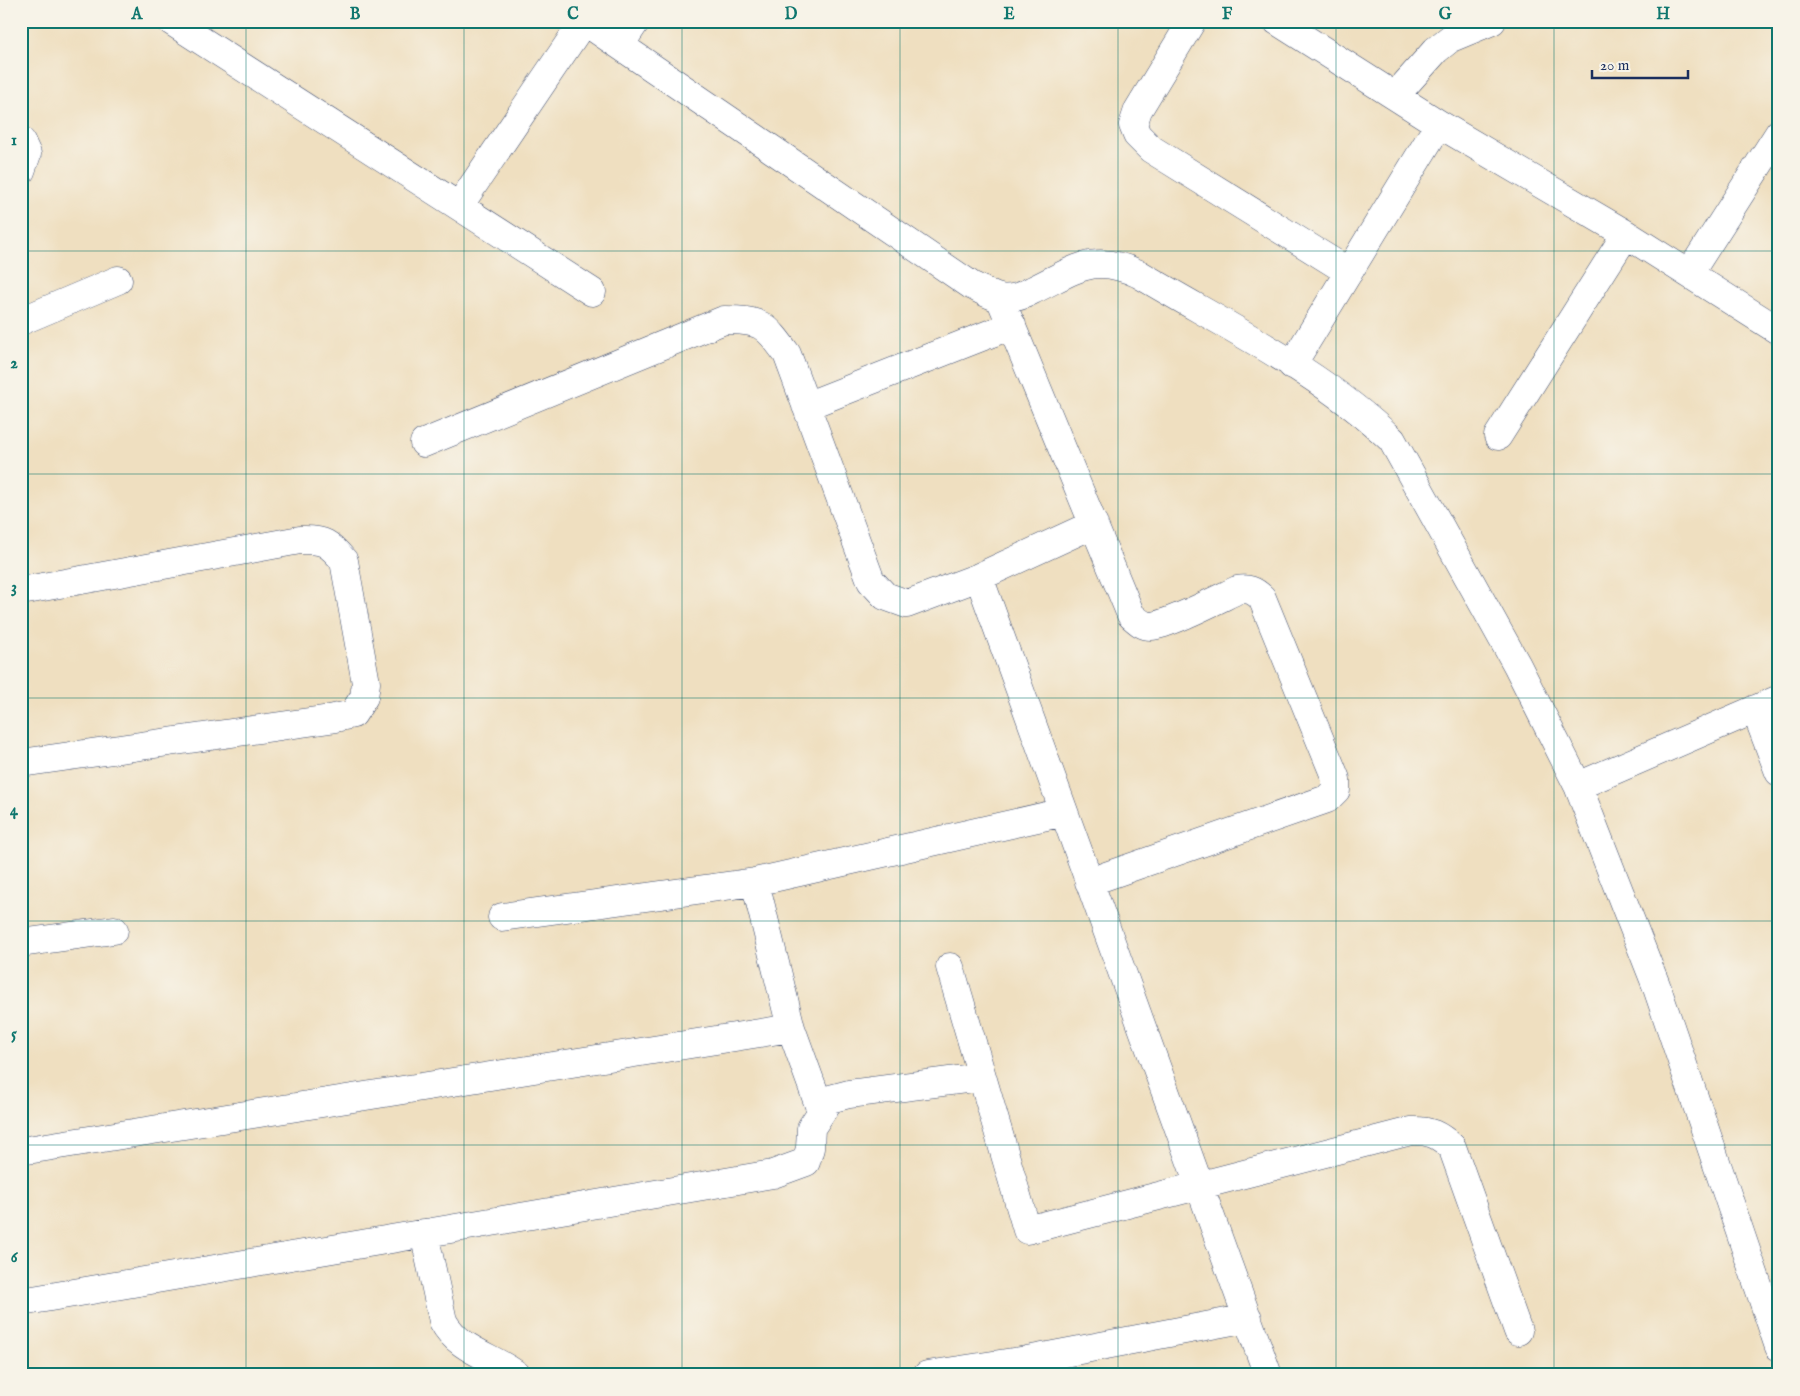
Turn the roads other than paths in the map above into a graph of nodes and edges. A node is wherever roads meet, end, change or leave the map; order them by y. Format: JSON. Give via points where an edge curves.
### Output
{"nodes":[{"id":1,"x":171,"y":21,"type":"edge"},
{"id":2,"x":584,"y":21,"type":"edge"},
{"id":3,"x":636,"y":21,"type":"edge"},
{"id":4,"x":1192,"y":21,"type":"edge"},
{"id":5,"x":1277,"y":21,"type":"edge"},
{"id":6,"x":1492,"y":21,"type":"edge"},
{"id":7,"x":620,"y":45,"type":"junction"},
{"id":8,"x":1395,"y":96,"type":"junction"},
{"id":9,"x":1439,"y":124,"type":"junction"},
{"id":10,"x":1779,"y":133,"type":"edge"},
{"id":11,"x":21,"y":141,"type":"edge"},
{"id":12,"x":21,"y":172,"type":"edge"},
{"id":13,"x":459,"y":206,"type":"junction"},
{"id":14,"x":1626,"y":234,"type":"junction"},
{"id":15,"x":1349,"y":272,"type":"junction"},
{"id":16,"x":1689,"y":274,"type":"junction"},
{"id":17,"x":118,"y":280,"type":"dead end"},
{"id":18,"x":592,"y":292,"type":"dead end"},
{"id":19,"x":1000,"y":298,"type":"junction"},
{"id":20,"x":21,"y":321,"type":"edge"},
{"id":21,"x":1012,"y":325,"type":"junction"},
{"id":22,"x":1779,"y":331,"type":"edge"},
{"id":23,"x":1292,"y":365,"type":"junction"},
{"id":24,"x":806,"y":406,"type":"junction"},
{"id":25,"x":1498,"y":436,"type":"dead end"},
{"id":26,"x":424,"y":443,"type":"dead end"},
{"id":27,"x":1094,"y":524,"type":"junction"},
{"id":28,"x":979,"y":577,"type":"junction"},
{"id":29,"x":21,"y":591,"type":"edge"},
{"id":30,"x":1767,"y":704,"type":"edge"},
{"id":31,"x":21,"y":763,"type":"edge"},
{"id":32,"x":1779,"y":772,"type":"edge"},
{"id":33,"x":1578,"y":786,"type":"junction"},
{"id":34,"x":1064,"y":812,"type":"junction"},
{"id":35,"x":755,"y":882,"type":"junction"},
{"id":36,"x":1089,"y":882,"type":"junction"},
{"id":37,"x":502,"y":917,"type":"dead end"},
{"id":38,"x":114,"y":930,"type":"dead end"},
{"id":39,"x":21,"y":943,"type":"edge"},
{"id":40,"x":950,"y":967,"type":"dead end"},
{"id":41,"x":791,"y":1028,"type":"junction"},
{"id":42,"x":981,"y":1077,"type":"junction"},
{"id":43,"x":821,"y":1111,"type":"junction"},
{"id":44,"x":21,"y":1151,"type":"edge"},
{"id":45,"x":1199,"y":1187,"type":"junction"},
{"id":46,"x":424,"y":1234,"type":"junction"},
{"id":47,"x":21,"y":1302,"type":"edge"},
{"id":48,"x":1248,"y":1318,"type":"junction"},
{"id":49,"x":1518,"y":1331,"type":"dead end"},
{"id":50,"x":1779,"y":1347,"type":"edge"},
{"id":51,"x":1029,"y":1368,"type":"edge"},
{"id":52,"x":517,"y":1375,"type":"edge"},
{"id":53,"x":927,"y":1375,"type":"edge"},
{"id":54,"x":1268,"y":1375,"type":"edge"}],
"edges":[{"from":1,"to":13,"type":"street"},
{"from":2,"to":7,"type":"street"},
{"from":2,"to":13,"type":"street"},
{"from":3,"to":7,"type":"street"},
{"from":4,"to":15,"type":"street","via":[[1138,110],[1133,125],[1137,135],[1151,149]]},
{"from":5,"to":8,"type":"street"},
{"from":6,"to":8,"type":"street","via":[[1451,38]]},
{"from":7,"to":19,"type":"street","via":[[971,285]]},
{"from":8,"to":9,"type":"street"},
{"from":9,"to":14,"type":"street"},
{"from":9,"to":15,"type":"street"},
{"from":10,"to":16,"type":"street"},
{"from":11,"to":12,"type":"street","via":[[27,154]]},
{"from":13,"to":18,"type":"street"},
{"from":14,"to":16,"type":"street"},
{"from":14,"to":25,"type":"street"},
{"from":15,"to":23,"type":"street"},
{"from":16,"to":22,"type":"street"},
{"from":17,"to":20,"type":"street"},
{"from":19,"to":21,"type":"street"},
{"from":19,"to":23,"type":"street","via":[[1021,296],[1080,268],[1101,262],[1119,264]]},
{"from":21,"to":24,"type":"street"},
{"from":21,"to":27,"type":"street"},
{"from":23,"to":33,"type":"street","via":[[1366,415],[1392,440],[1517,665]]},
{"from":24,"to":26,"type":"street","via":[[787,354],[771,332],[751,320],[724,320]]},
{"from":24,"to":28,"type":"street","via":[[871,582],[885,596],[907,604]]},
{"from":27,"to":28,"type":"street"},
{"from":27,"to":36,"type":"street","via":[[1132,615],[1141,624],[1150,626],[1165,622],[1237,590],[1247,588],[1262,598],[1336,779],[1336,790],[1327,799]]},
{"from":28,"to":34,"type":"street"},
{"from":29,"to":31,"type":"street","via":[[318,539],[331,546],[344,561],[366,683],[364,698],[353,714]]},
{"from":30,"to":32,"type":"street"},
{"from":30,"to":33,"type":"street"},
{"from":33,"to":50,"type":"street","via":[[1656,986]]},
{"from":34,"to":35,"type":"street"},
{"from":34,"to":36,"type":"street"},
{"from":35,"to":37,"type":"street"},
{"from":35,"to":41,"type":"street"},
{"from":36,"to":45,"type":"street"},
{"from":38,"to":39,"type":"street"},
{"from":40,"to":42,"type":"street"},
{"from":41,"to":43,"type":"street"},
{"from":41,"to":44,"type":"street"},
{"from":42,"to":43,"type":"street","via":[[849,1094],[830,1099]]},
{"from":42,"to":45,"type":"street","via":[[1028,1230]]},
{"from":43,"to":46,"type":"street","via":[[811,1128],[806,1162],[795,1168]]},
{"from":45,"to":48,"type":"street"},
{"from":45,"to":49,"type":"street","via":[[1411,1131],[1428,1130],[1452,1147]]},
{"from":46,"to":47,"type":"street"},
{"from":46,"to":52,"type":"street","via":[[443,1321],[448,1330],[456,1340]]},
{"from":48,"to":51,"type":"street"},
{"from":48,"to":54,"type":"street"},
{"from":51,"to":53,"type":"street"}]}
